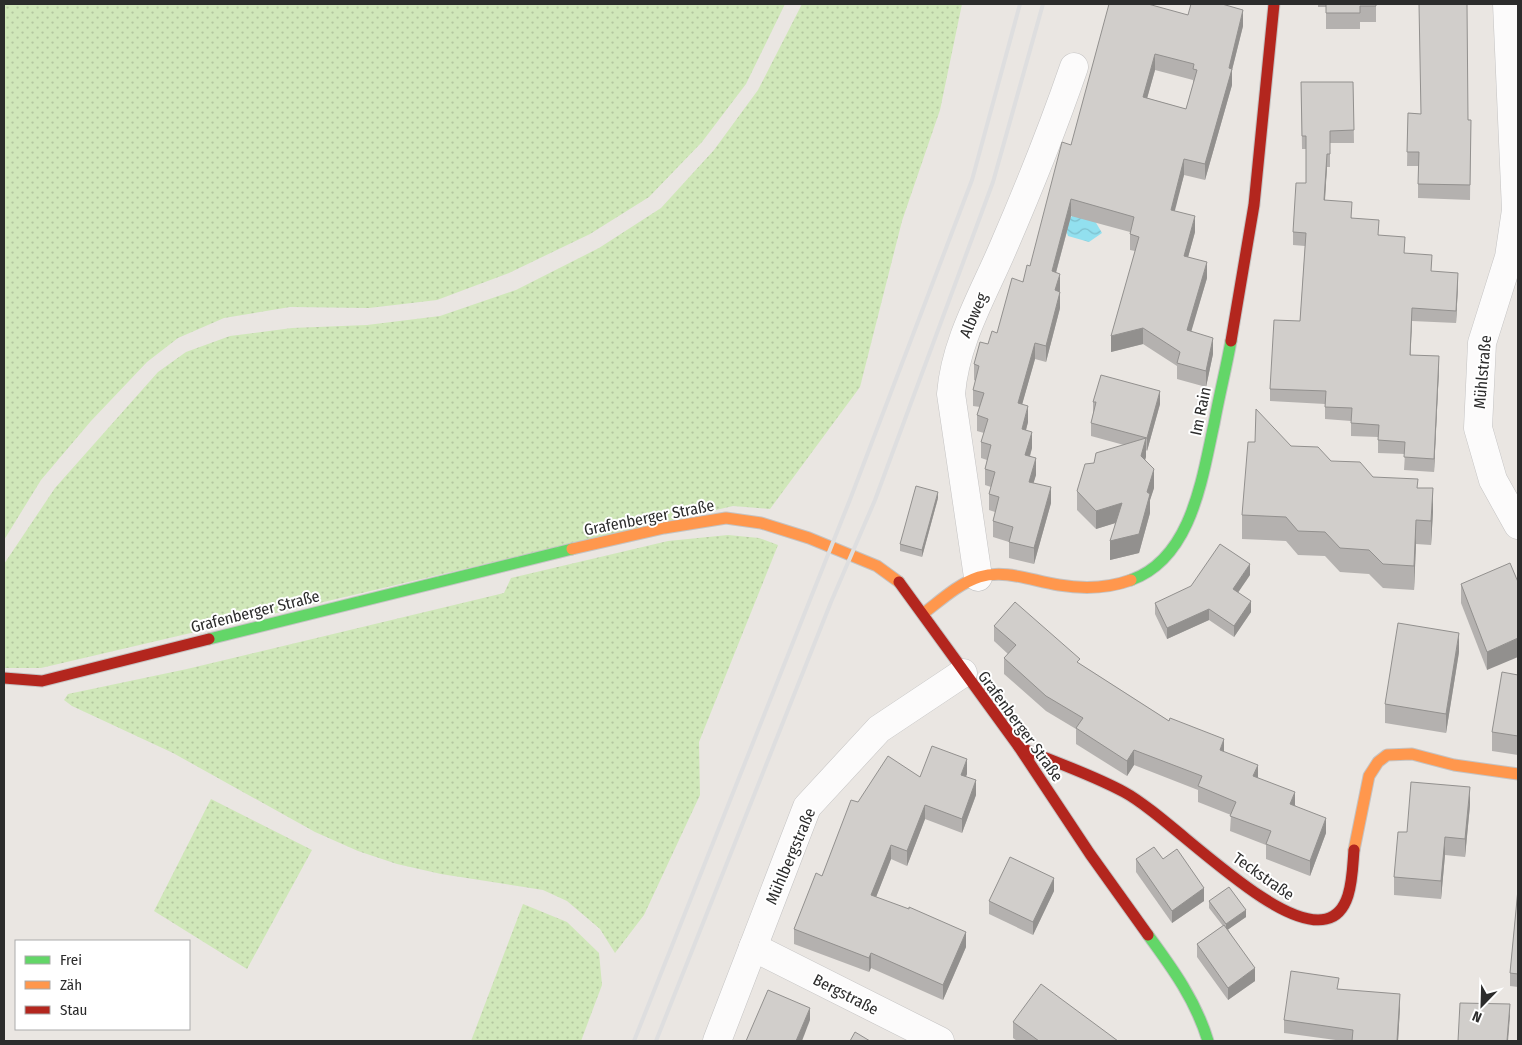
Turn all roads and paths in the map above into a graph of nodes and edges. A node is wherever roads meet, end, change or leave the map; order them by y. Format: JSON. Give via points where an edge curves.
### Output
{"nodes":[{"id":1,"x":1274,"y":4,"type":"edge"},
{"id":2,"x":1511,"y":7,"type":"edge"},
{"id":3,"x":1074,"y":67,"type":"dead end"},
{"id":4,"x":1518,"y":525,"type":"edge"},
{"id":5,"x":978,"y":577,"type":"junction"},
{"id":6,"x":924,"y":613,"type":"junction"},
{"id":7,"x":964,"y":672,"type":"junction"},
{"id":8,"x":4,"y":678,"type":"edge"},
{"id":9,"x":1019,"y":747,"type":"junction"},
{"id":10,"x":1518,"y":774,"type":"edge"},
{"id":11,"x":753,"y":947,"type":"junction"},
{"id":12,"x":717,"y":1041,"type":"edge"},
{"id":13,"x":940,"y":1041,"type":"edge"},
{"id":14,"x":1208,"y":1041,"type":"edge"}],
"edges":[{"from":1,"to":5,"type":"street","name":"Im Rain","via":[[1265,119],[1232,344],[1205,464],[1182,533],[1168,557],[1149,572],[1130,581],[1082,587],[1015,575]]},
{"from":2,"to":4,"type":"street","name":"Mühlstraße","via":[[1516,210],[1509,257],[1482,343],[1478,428],[1493,480]]},
{"from":3,"to":5,"type":"street","name":"Albweg","via":[[1050,137],[970,322],[953,372],[951,394]]},
{"from":5,"to":6,"type":"street","name":"Im Rain","via":[[952,591]]},
{"from":6,"to":7,"type":"street","name":"Grafenberger Straße"},
{"from":6,"to":8,"type":"street","name":"Grafenberger Straße","via":[[902,584],[877,566],[809,538],[760,523],[726,518],[664,528],[494,567],[42,681]]},
{"from":7,"to":9,"type":"street","name":"Grafenberger Straße"},
{"from":7,"to":11,"type":"street","name":"Mühlbergstraße","via":[[879,729],[808,807]]},
{"from":9,"to":10,"type":"street","name":"Teckstraße","via":[[1125,792],[1270,902],[1293,916],[1313,921],[1331,917],[1343,905],[1350,888],[1355,839],[1368,779],[1379,760],[1388,754],[1406,754]]},
{"from":9,"to":14,"type":"street","name":"Grafenberger Straße","via":[[1090,854],[1183,984],[1200,1015]]},
{"from":11,"to":12,"type":"street","name":"Mühlbergstraße"},
{"from":11,"to":13,"type":"street","name":"Bergstraße"}]}
